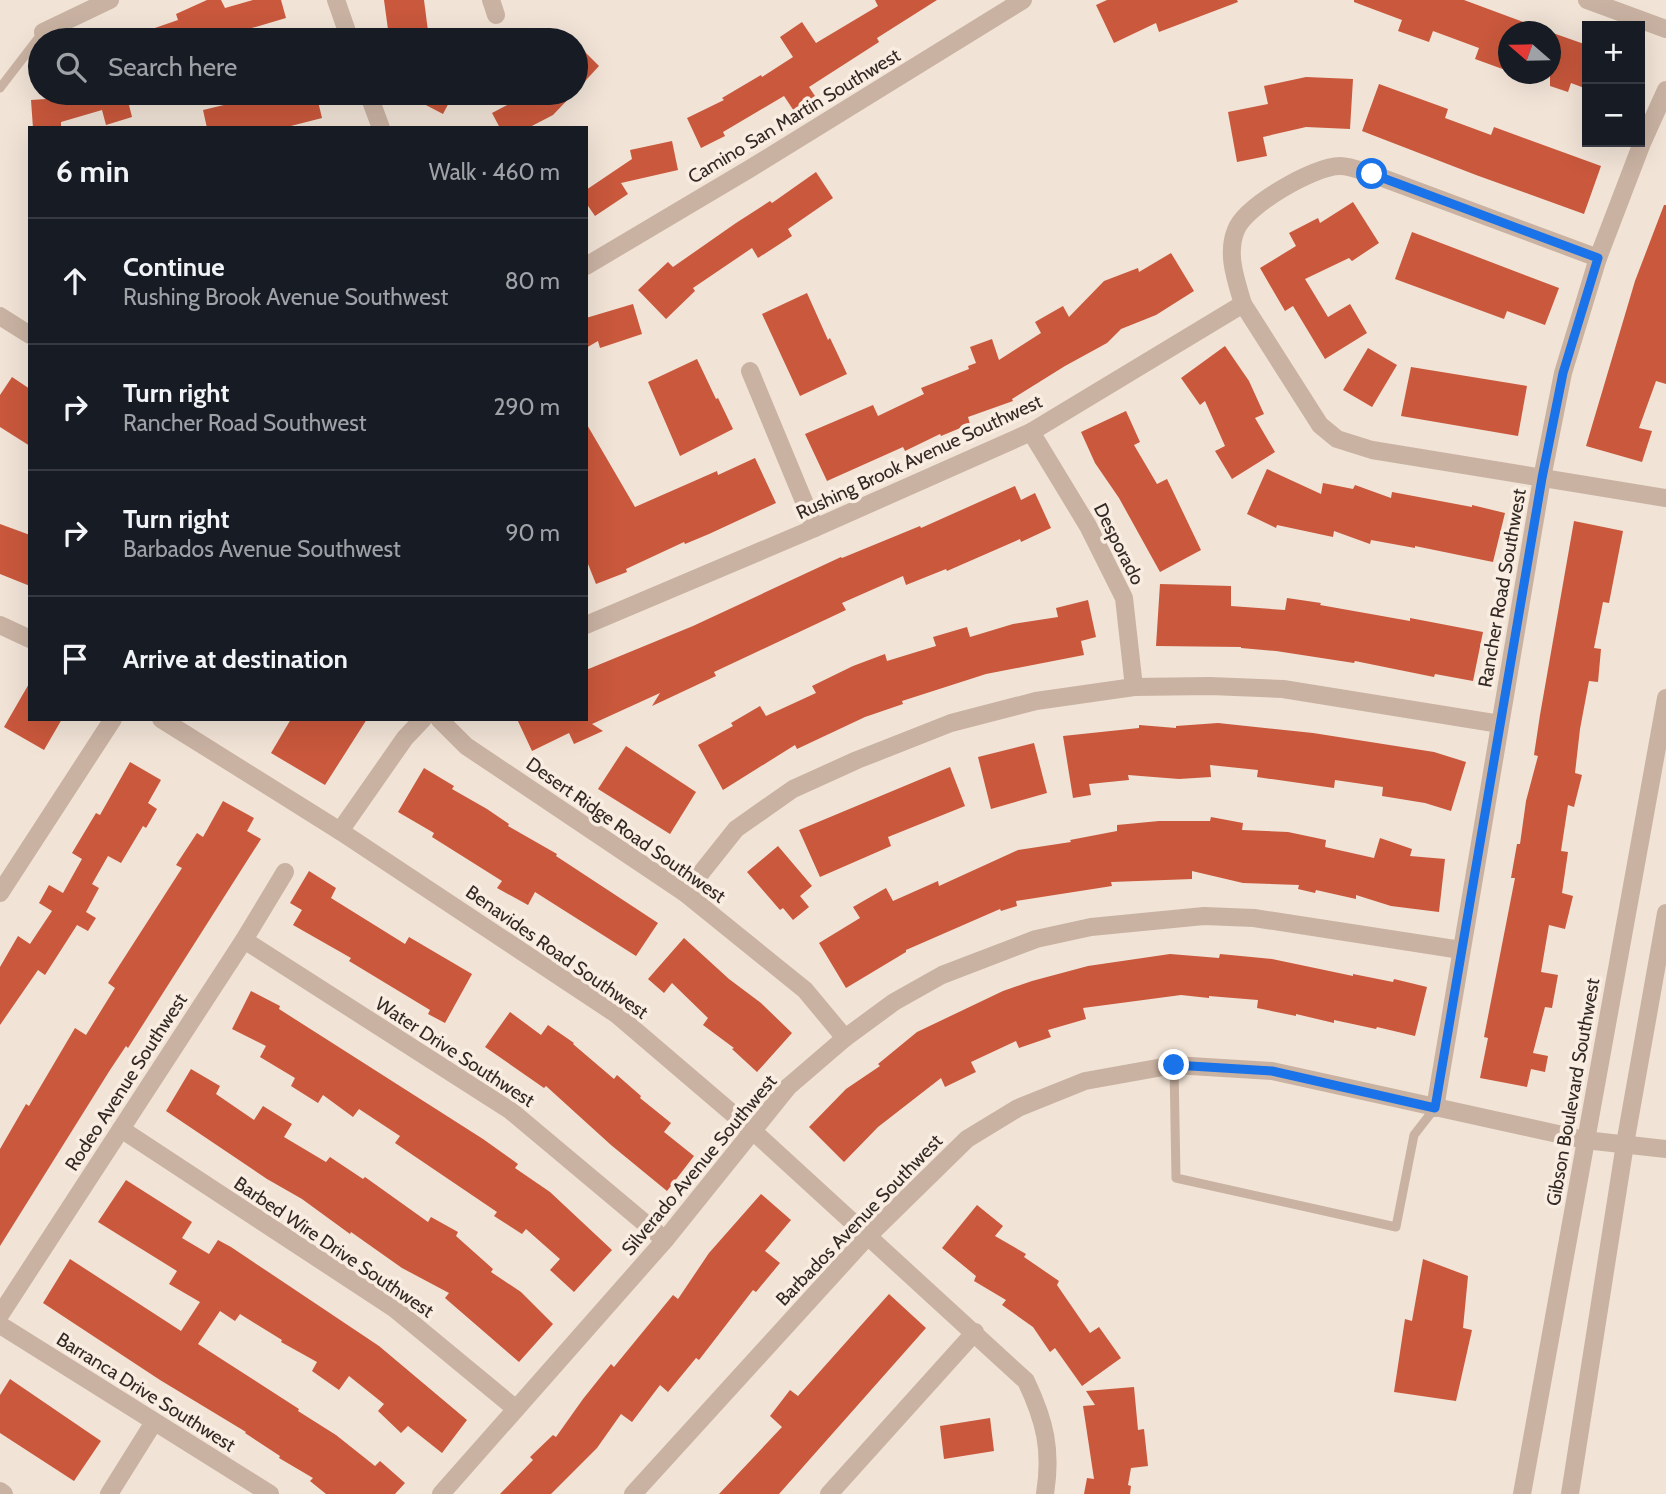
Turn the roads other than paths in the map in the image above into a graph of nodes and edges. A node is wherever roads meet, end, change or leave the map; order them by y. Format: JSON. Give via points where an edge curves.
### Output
{"nodes":[{"id":1,"x":110,"y":0,"type":"edge"},
{"id":2,"x":336,"y":0,"type":"edge"},
{"id":3,"x":1023,"y":0,"type":"edge"},
{"id":4,"x":1587,"y":0,"type":"edge"},
{"id":5,"x":51,"y":28,"type":"edge"},
{"id":6,"x":346,"y":28,"type":"edge"},
{"id":7,"x":1666,"y":29,"type":"edge"},
{"id":8,"x":28,"y":52,"type":"edge"},
{"id":9,"x":0,"y":88,"type":"edge"},
{"id":10,"x":1666,"y":90,"type":"edge"},
{"id":11,"x":373,"y":105,"type":"edge"},
{"id":12,"x":380,"y":126,"type":"edge"},
{"id":13,"x":1598,"y":258,"type":"junction"},
{"id":14,"x":588,"y":265,"type":"edge"},
{"id":15,"x":1243,"y":304,"type":"junction"},
{"id":16,"x":0,"y":316,"type":"edge"},
{"id":17,"x":28,"y":334,"type":"edge"},
{"id":18,"x":750,"y":372,"type":"dead end"},
{"id":19,"x":1031,"y":432,"type":"junction"},
{"id":20,"x":1542,"y":478,"type":"junction"},
{"id":21,"x":1666,"y":498,"type":"edge"},
{"id":22,"x":815,"y":528,"type":"junction"},
{"id":23,"x":588,"y":624,"type":"edge"},
{"id":24,"x":0,"y":625,"type":"edge"},
{"id":25,"x":28,"y":638,"type":"edge"},
{"id":26,"x":1134,"y":687,"type":"junction"},
{"id":27,"x":1666,"y":698,"type":"edge"},
{"id":28,"x":112,"y":721,"type":"edge"},
{"id":29,"x":164,"y":721,"type":"edge"},
{"id":30,"x":421,"y":721,"type":"edge"},
{"id":31,"x":441,"y":721,"type":"edge"},
{"id":32,"x":1500,"y":724,"type":"junction"},
{"id":33,"x":340,"y":831,"type":"junction"},
{"id":34,"x":285,"y":872,"type":"dead end"},
{"id":35,"x":0,"y":893,"type":"edge"},
{"id":36,"x":685,"y":893,"type":"junction"},
{"id":37,"x":1666,"y":913,"type":"edge"},
{"id":38,"x":244,"y":940,"type":"junction"},
{"id":39,"x":1461,"y":950,"type":"junction"},
{"id":40,"x":845,"y":1038,"type":"junction"},
{"id":41,"x":1174,"y":1065,"type":"junction"},
{"id":42,"x":1435,"y":1108,"type":"junction"},
{"id":43,"x":121,"y":1129,"type":"junction"},
{"id":44,"x":753,"y":1131,"type":"junction"},
{"id":45,"x":1585,"y":1140,"type":"junction"},
{"id":46,"x":1625,"y":1144,"type":"junction"},
{"id":47,"x":1666,"y":1149,"type":"edge"},
{"id":48,"x":868,"y":1236,"type":"junction"},
{"id":49,"x":665,"y":1240,"type":"junction"},
{"id":50,"x":0,"y":1315,"type":"edge"},
{"id":51,"x":0,"y":1325,"type":"edge"},
{"id":52,"x":975,"y":1332,"type":"junction"},
{"id":53,"x":516,"y":1409,"type":"junction"},
{"id":54,"x":154,"y":1422,"type":"junction"},
{"id":55,"x":109,"y":1494,"type":"edge"},
{"id":56,"x":270,"y":1494,"type":"edge"},
{"id":57,"x":441,"y":1494,"type":"edge"},
{"id":58,"x":633,"y":1494,"type":"edge"},
{"id":59,"x":829,"y":1494,"type":"edge"},
{"id":60,"x":1045,"y":1494,"type":"edge"},
{"id":61,"x":1522,"y":1494,"type":"edge"},
{"id":62,"x":1570,"y":1494,"type":"edge"}],
"edges":[{"from":1,"to":5,"type":"street"},
{"from":2,"to":6,"type":"street"},
{"from":3,"to":14,"type":"street","name":"Camino San Martin Southwest"},
{"from":4,"to":7,"type":"street"},
{"from":8,"to":9,"type":"lane"},
{"from":10,"to":13,"type":"street","name":"Rancher Road Southwest"},
{"from":11,"to":12,"type":"street"},
{"from":13,"to":15,"type":"street","via":[[1340,166],[1314,172],[1258,203],[1236,229],[1231,261]]},
{"from":13,"to":20,"type":"street","name":"Rancher Road Southwest","via":[[1563,373]]},
{"from":15,"to":19,"type":"street","name":"Rushing Brook Avenue Southwest"},
{"from":15,"to":20,"type":"street","via":[[1320,425],[1337,439],[1372,450]]},
{"from":16,"to":17,"type":"street"},
{"from":18,"to":22,"type":"street"},
{"from":19,"to":22,"type":"street","name":"Rushing Brook Avenue Southwest"},
{"from":19,"to":26,"type":"street","name":"Desporado","via":[[1088,526],[1124,598]]},
{"from":20,"to":21,"type":"street"},
{"from":20,"to":32,"type":"street","name":"Rancher Road Southwest"},
{"from":22,"to":23,"type":"street","name":"Rushing Brook Avenue Southwest"},
{"from":24,"to":25,"type":"street"},
{"from":26,"to":32,"type":"street","via":[[1283,689]]},
{"from":26,"to":36,"type":"street","via":[[1035,702],[951,723],[793,789],[736,829]]},
{"from":27,"to":45,"type":"street","name":"Gibson Boulevard Southwest"},
{"from":28,"to":35,"type":"street"},
{"from":29,"to":33,"type":"street","name":"Benavides Road Southwest"},
{"from":30,"to":33,"type":"street"},
{"from":31,"to":36,"type":"street","name":"Desert Ridge Road Southwest","via":[[466,746]]},
{"from":32,"to":39,"type":"street","name":"Rancher Road Southwest"},
{"from":33,"to":44,"type":"street","name":"Benavides Road Southwest","via":[[616,1014]]},
{"from":34,"to":38,"type":"street","name":"Rodeo Avenue Southwest"},
{"from":36,"to":40,"type":"street","name":"Desert Ridge Road Southwest","via":[[805,990]]},
{"from":37,"to":46,"type":"street"},
{"from":38,"to":43,"type":"street","name":"Rodeo Avenue Southwest"},
{"from":38,"to":49,"type":"street","name":"Water Drive Southwest","via":[[511,1111]]},
{"from":39,"to":40,"type":"street","name":"Silverado Avenue Southwest","via":[[1254,918],[1204,916],[1091,927],[1036,939],[942,975],[894,1002]]},
{"from":39,"to":42,"type":"street","name":"Rancher Road Southwest"},
{"from":40,"to":44,"type":"street","name":"Silverado Avenue Southwest","via":[[788,1087]]},
{"from":41,"to":42,"type":"street","name":"Barbados Avenue Southwest","via":[[1272,1071]]},
{"from":41,"to":42,"type":"lane","via":[[1177,1178],[1396,1227],[1414,1135]]},
{"from":41,"to":48,"type":"street","name":"Barbados Avenue Southwest","via":[[1086,1081],[1018,1108],[967,1139]]},
{"from":42,"to":45,"type":"street","name":"Barbados Avenue Southwest"},
{"from":43,"to":50,"type":"street","name":"Rodeo Avenue Southwest"},
{"from":43,"to":53,"type":"street","name":"Barbed Wire Drive Southwest","via":[[395,1309]]},
{"from":44,"to":48,"type":"street","name":"Benavides Road Southwest"},
{"from":44,"to":49,"type":"street","name":"Silverado Avenue Southwest"},
{"from":45,"to":46,"type":"street","name":"Barbados Avenue Southwest"},
{"from":45,"to":61,"type":"street","name":"Gibson Boulevard Southwest"},
{"from":46,"to":47,"type":"street","name":"Barbados Avenue Southwest"},
{"from":46,"to":62,"type":"street"},
{"from":48,"to":52,"type":"street","name":"Benavides Road Southwest"},
{"from":48,"to":58,"type":"street","name":"Barbados Avenue Southwest"},
{"from":49,"to":53,"type":"street","name":"Silverado Avenue Southwest"},
{"from":51,"to":54,"type":"street","name":"Barranca Drive Southwest"},
{"from":52,"to":59,"type":"street"},
{"from":52,"to":60,"type":"street","name":"Benavides Road Southwest","via":[[1026,1381],[1041,1412],[1049,1448]]},
{"from":53,"to":57,"type":"street","name":"Silverado Avenue Southwest"},
{"from":54,"to":55,"type":"street"},
{"from":54,"to":56,"type":"street","name":"Barranca Drive Southwest"}]}
